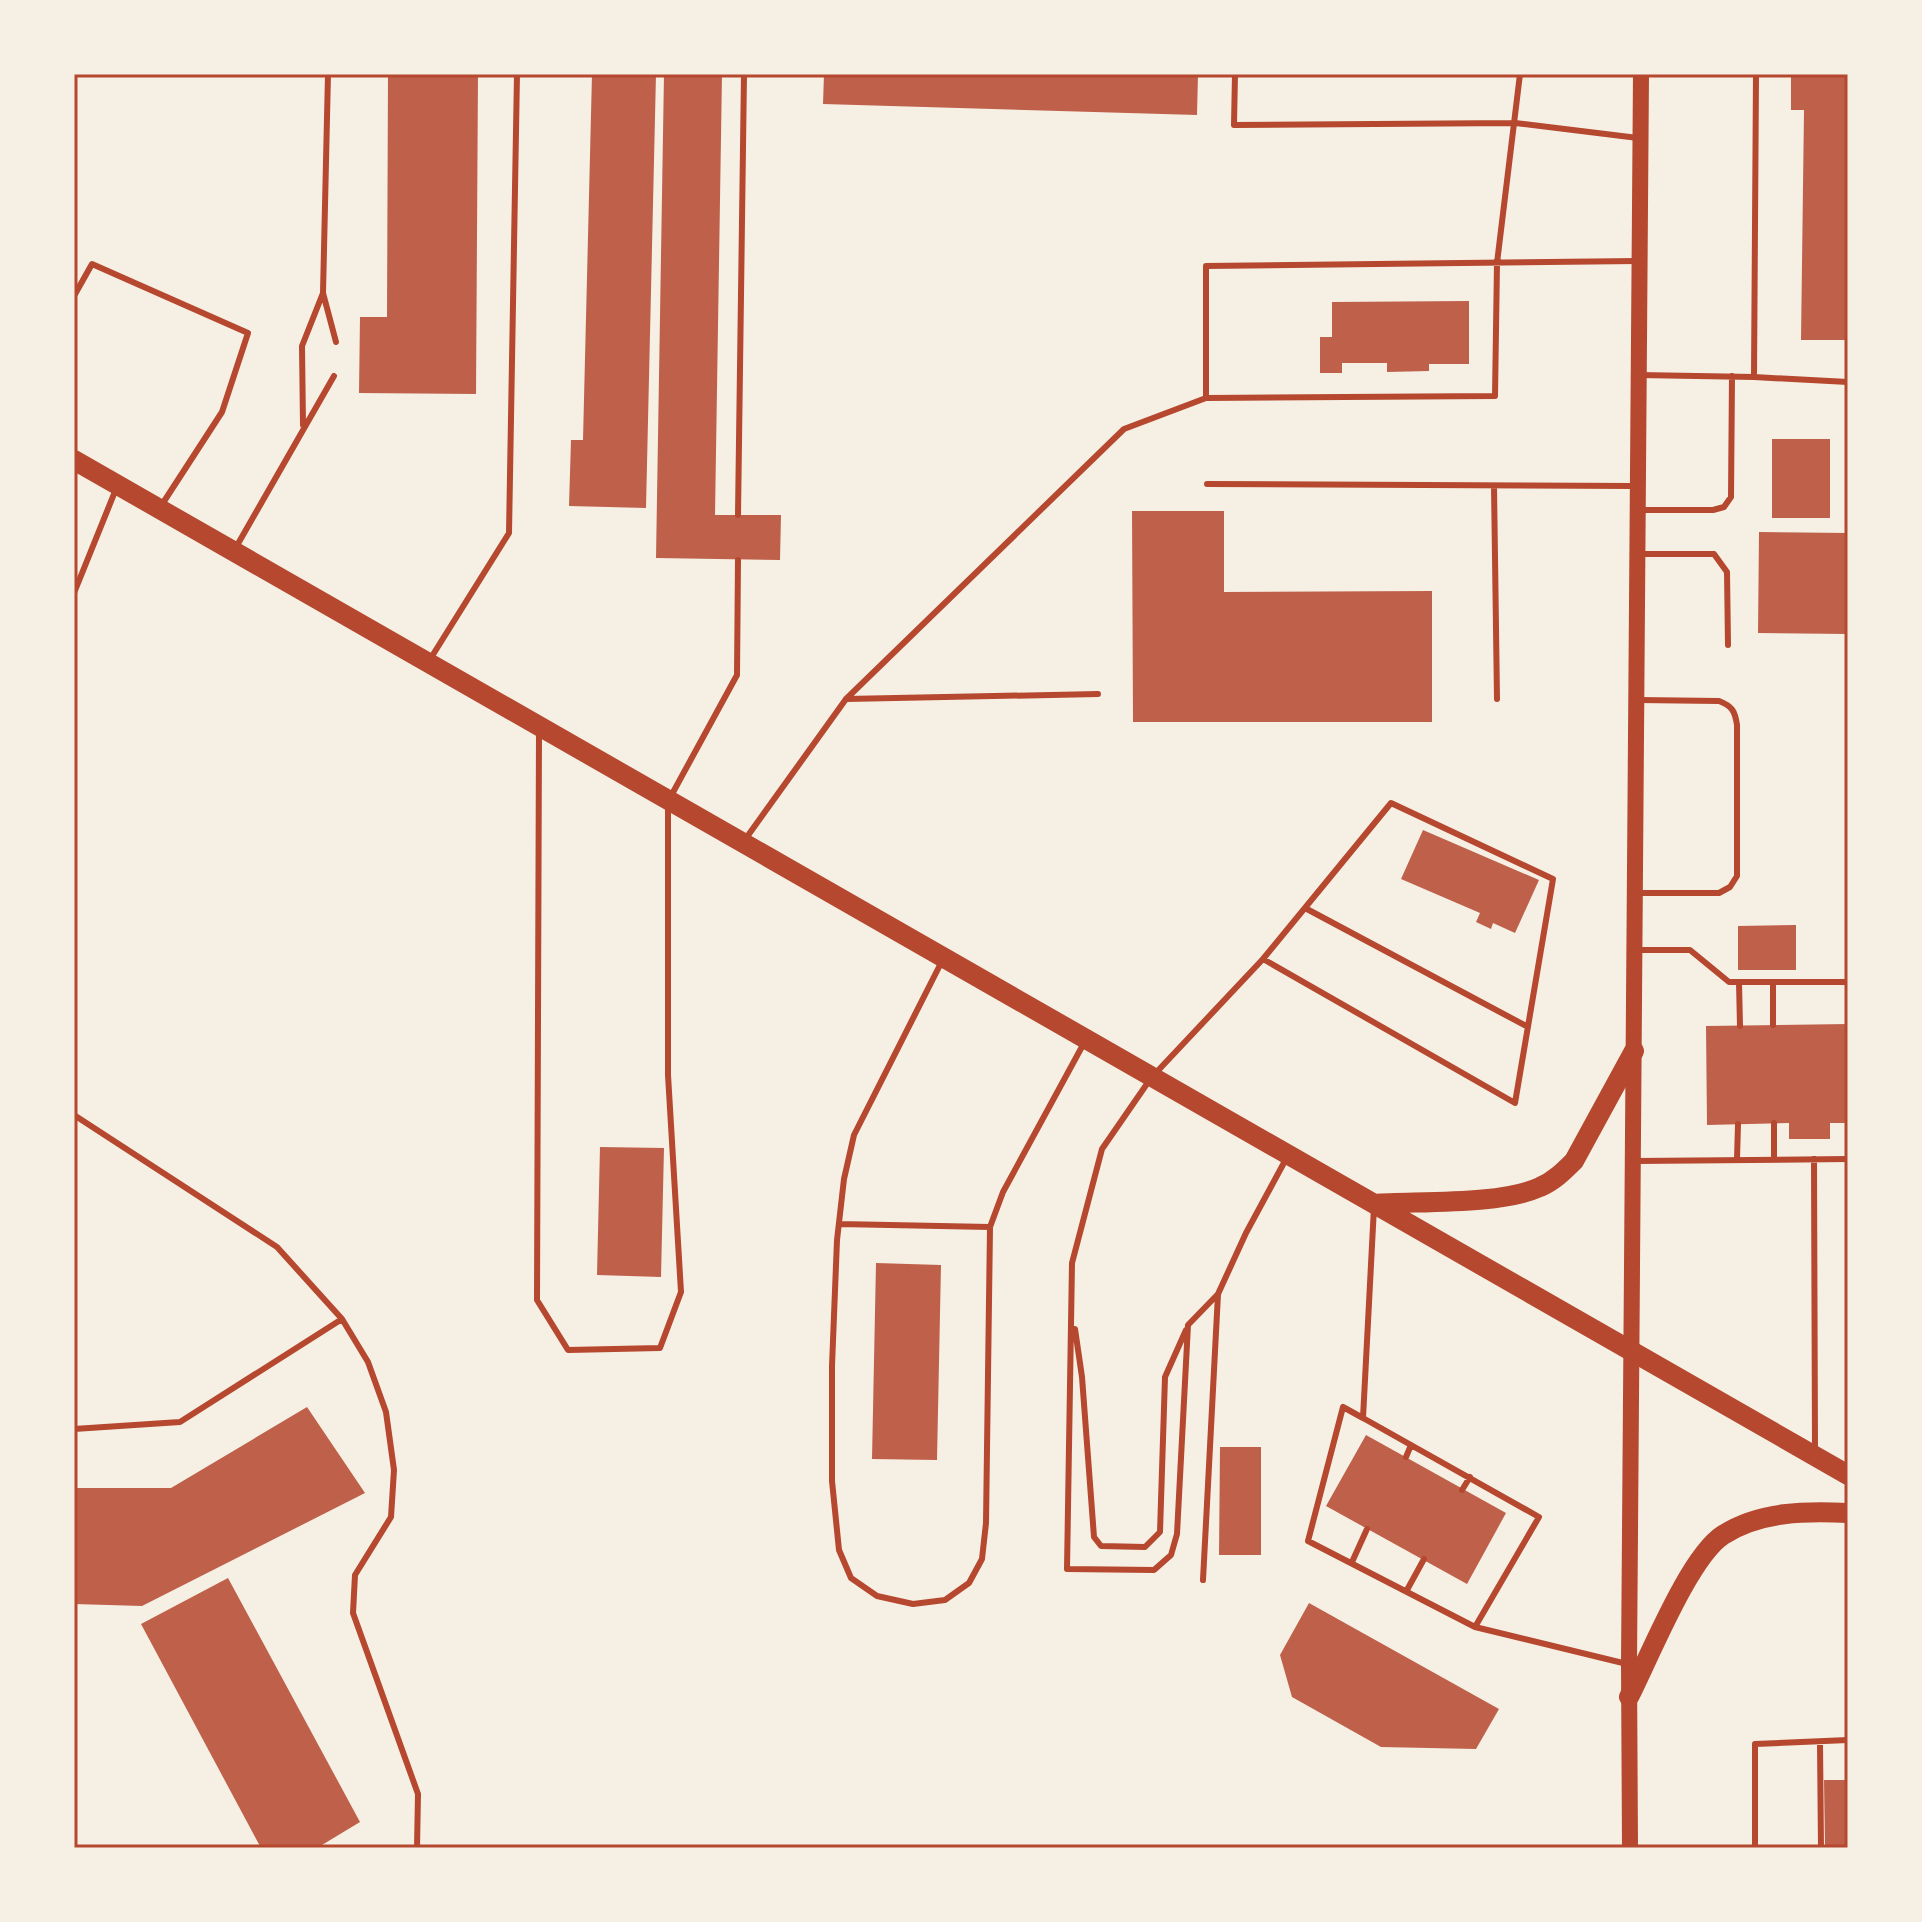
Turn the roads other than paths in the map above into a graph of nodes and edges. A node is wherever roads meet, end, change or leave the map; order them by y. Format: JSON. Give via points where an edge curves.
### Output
{"nodes":[{"id":1,"x":328,"y":74,"type":"edge"},
{"id":2,"x":517,"y":74,"type":"edge"},
{"id":3,"x":744,"y":74,"type":"edge"},
{"id":4,"x":1235,"y":74,"type":"edge"},
{"id":5,"x":1520,"y":74,"type":"edge"},
{"id":6,"x":1641,"y":74,"type":"edge"},
{"id":7,"x":1756,"y":74,"type":"edge"},
{"id":8,"x":1515,"y":123,"type":"junction"},
{"id":9,"x":1641,"y":138,"type":"junction"},
{"id":10,"x":1640,"y":261,"type":"junction"},
{"id":11,"x":1497,"y":263,"type":"junction"},
{"id":12,"x":323,"y":293,"type":"junction"},
{"id":13,"x":74,"y":296,"type":"edge"},
{"id":14,"x":336,"y":342,"type":"dead end"},
{"id":15,"x":1639,"y":375,"type":"junction"},
{"id":16,"x":334,"y":376,"type":"dead end"},
{"id":17,"x":1732,"y":376,"type":"junction"},
{"id":18,"x":1754,"y":377,"type":"junction"},
{"id":19,"x":1848,"y":382,"type":"edge"},
{"id":20,"x":1206,"y":398,"type":"junction"},
{"id":21,"x":304,"y":428,"type":"junction"},
{"id":22,"x":74,"y":460,"type":"edge"},
{"id":23,"x":1207,"y":484,"type":"dead end"},
{"id":24,"x":118,"y":486,"type":"junction"},
{"id":25,"x":1494,"y":486,"type":"junction"},
{"id":26,"x":1638,"y":486,"type":"junction"},
{"id":27,"x":159,"y":509,"type":"junction"},
{"id":28,"x":1638,"y":510,"type":"junction"},
{"id":29,"x":738,"y":515,"type":"dead end"},
{"id":30,"x":234,"y":553,"type":"junction"},
{"id":31,"x":1637,"y":554,"type":"junction"},
{"id":32,"x":738,"y":560,"type":"dead end"},
{"id":33,"x":74,"y":593,"type":"edge"},
{"id":34,"x":1728,"y":645,"type":"dead end"},
{"id":35,"x":427,"y":664,"type":"junction"},
{"id":36,"x":1098,"y":694,"type":"dead end"},
{"id":37,"x":846,"y":699,"type":"junction"},
{"id":38,"x":1497,"y":699,"type":"dead end"},
{"id":39,"x":1636,"y":700,"type":"junction"},
{"id":40,"x":539,"y":728,"type":"junction"},
{"id":41,"x":668,"y":802,"type":"junction"},
{"id":42,"x":741,"y":844,"type":"junction"},
{"id":43,"x":1635,"y":893,"type":"junction"},
{"id":44,"x":1305,"y":908,"type":"junction"},
{"id":45,"x":1635,"y":950,"type":"junction"},
{"id":46,"x":943,"y":959,"type":"junction"},
{"id":47,"x":1263,"y":959,"type":"junction"},
{"id":48,"x":1739,"y":982,"type":"junction"},
{"id":49,"x":1773,"y":982,"type":"junction"},
{"id":50,"x":1848,"y":982,"type":"edge"},
{"id":51,"x":1773,"y":1025,"type":"dead end"},
{"id":52,"x":1740,"y":1026,"type":"dead end"},
{"id":53,"x":1528,"y":1027,"type":"junction"},
{"id":54,"x":1085,"y":1040,"type":"junction"},
{"id":55,"x":1634,"y":1051,"type":"junction"},
{"id":56,"x":1151,"y":1078,"type":"junction"},
{"id":57,"x":74,"y":1115,"type":"edge"},
{"id":58,"x":1774,"y":1123,"type":"dead end"},
{"id":59,"x":1738,"y":1124,"type":"dead end"},
{"id":60,"x":1289,"y":1155,"type":"junction"},
{"id":61,"x":1737,"y":1159,"type":"junction"},
{"id":62,"x":1814,"y":1159,"type":"junction"},
{"id":63,"x":1848,"y":1159,"type":"edge"},
{"id":64,"x":1774,"y":1160,"type":"junction"},
{"id":65,"x":1633,"y":1161,"type":"junction"},
{"id":66,"x":1374,"y":1204,"type":"junction"},
{"id":67,"x":839,"y":1224,"type":"junction"},
{"id":68,"x":990,"y":1227,"type":"junction"},
{"id":69,"x":1218,"y":1294,"type":"junction"},
{"id":70,"x":1072,"y":1314,"type":"junction"},
{"id":71,"x":342,"y":1319,"type":"junction"},
{"id":72,"x":1188,"y":1325,"type":"junction"},
{"id":73,"x":1631,"y":1350,"type":"junction"},
{"id":74,"x":1363,"y":1418,"type":"junction"},
{"id":75,"x":74,"y":1429,"type":"edge"},
{"id":76,"x":1411,"y":1445,"type":"junction"},
{"id":77,"x":1815,"y":1456,"type":"junction"},
{"id":78,"x":1406,"y":1457,"type":"dead end"},
{"id":79,"x":1848,"y":1475,"type":"edge"},
{"id":80,"x":1470,"y":1477,"type":"junction"},
{"id":81,"x":1462,"y":1490,"type":"dead end"},
{"id":82,"x":1848,"y":1513,"type":"edge"},
{"id":83,"x":1367,"y":1529,"type":"dead end"},
{"id":84,"x":1424,"y":1559,"type":"dead end"},
{"id":85,"x":1352,"y":1562,"type":"junction"},
{"id":86,"x":1203,"y":1580,"type":"dead end"},
{"id":87,"x":1407,"y":1590,"type":"junction"},
{"id":88,"x":1475,"y":1627,"type":"junction"},
{"id":89,"x":1629,"y":1664,"type":"junction"},
{"id":90,"x":1629,"y":1697,"type":"junction"},
{"id":91,"x":1848,"y":1740,"type":"edge"},
{"id":92,"x":1820,"y":1743,"type":"junction"},
{"id":93,"x":417,"y":1848,"type":"edge"},
{"id":94,"x":1630,"y":1848,"type":"edge"},
{"id":95,"x":1755,"y":1848,"type":"edge"},
{"id":96,"x":1821,"y":1848,"type":"edge"}],
"edges":[{"from":1,"to":12,"type":"lane"},
{"from":2,"to":35,"type":"lane","via":[[509,533]]},
{"from":3,"to":29,"type":"lane"},
{"from":4,"to":8,"type":"lane","via":[[1234,125]]},
{"from":5,"to":8,"type":"lane"},
{"from":6,"to":9,"type":"main road"},
{"from":7,"to":18,"type":"lane"},
{"from":8,"to":9,"type":"lane"},
{"from":8,"to":11,"type":"lane"},
{"from":9,"to":10,"type":"main road"},
{"from":10,"to":11,"type":"lane"},
{"from":10,"to":15,"type":"main road"},
{"from":11,"to":20,"type":"lane","via":[[1495,396]]},
{"from":11,"to":20,"type":"lane","via":[[1206,266]]},
{"from":12,"to":14,"type":"lane"},
{"from":12,"to":21,"type":"lane","via":[[302,346]]},
{"from":13,"to":27,"type":"lane","via":[[92,264],[248,333],[222,412]]},
{"from":15,"to":17,"type":"lane"},
{"from":15,"to":26,"type":"main road"},
{"from":16,"to":21,"type":"lane"},
{"from":17,"to":18,"type":"lane"},
{"from":17,"to":28,"type":"lane","via":[[1731,497],[1724,507]]},
{"from":18,"to":19,"type":"lane"},
{"from":20,"to":37,"type":"lane","via":[[1124,429]]},
{"from":21,"to":30,"type":"lane"},
{"from":22,"to":24,"type":"main road"},
{"from":23,"to":25,"type":"lane"},
{"from":24,"to":27,"type":"main road"},
{"from":24,"to":33,"type":"lane"},
{"from":25,"to":26,"type":"lane"},
{"from":25,"to":38,"type":"lane"},
{"from":26,"to":28,"type":"main road"},
{"from":27,"to":30,"type":"main road"},
{"from":28,"to":31,"type":"main road"},
{"from":30,"to":35,"type":"main road"},
{"from":31,"to":34,"type":"lane","via":[[1714,554],[1727,572]]},
{"from":31,"to":39,"type":"main road"},
{"from":32,"to":41,"type":"lane","via":[[737,675]]},
{"from":35,"to":40,"type":"main road"},
{"from":36,"to":37,"type":"lane"},
{"from":37,"to":42,"type":"lane"},
{"from":39,"to":43,"type":"main road"},
{"from":39,"to":43,"type":"lane","via":[[1719,701],[1735,713],[1737,876],[1719,893]]},
{"from":40,"to":41,"type":"main road"},
{"from":40,"to":41,"type":"lane","via":[[537,1300],[568,1350],[660,1348],[681,1292],[668,1075]]},
{"from":41,"to":42,"type":"main road"},
{"from":42,"to":46,"type":"main road"},
{"from":43,"to":45,"type":"main road"},
{"from":44,"to":47,"type":"lane"},
{"from":44,"to":53,"type":"lane"},
{"from":44,"to":53,"type":"lane","via":[[1391,803],[1553,879]]},
{"from":45,"to":48,"type":"lane","via":[[1690,950],[1729,982]]},
{"from":45,"to":55,"type":"main road"},
{"from":46,"to":54,"type":"main road"},
{"from":46,"to":67,"type":"lane","via":[[854,1135]]},
{"from":47,"to":53,"type":"lane","via":[[1515,1103]]},
{"from":47,"to":56,"type":"lane"},
{"from":48,"to":49,"type":"lane"},
{"from":48,"to":52,"type":"lane"},
{"from":49,"to":50,"type":"lane"},
{"from":49,"to":51,"type":"lane"},
{"from":54,"to":56,"type":"main road"},
{"from":54,"to":68,"type":"lane","via":[[1003,1192]]},
{"from":55,"to":65,"type":"main road"},
{"from":55,"to":66,"type":"main road","via":[[1574,1161],[1542,1186],[1498,1197]]},
{"from":56,"to":60,"type":"main road"},
{"from":56,"to":70,"type":"lane","via":[[1102,1149],[1072,1263]]},
{"from":57,"to":71,"type":"lane","via":[[277,1247]]},
{"from":58,"to":64,"type":"lane"},
{"from":59,"to":61,"type":"lane"},
{"from":60,"to":66,"type":"main road"},
{"from":60,"to":69,"type":"lane"},
{"from":61,"to":64,"type":"lane"},
{"from":61,"to":65,"type":"lane"},
{"from":62,"to":63,"type":"lane"},
{"from":62,"to":64,"type":"lane"},
{"from":62,"to":77,"type":"lane"},
{"from":65,"to":73,"type":"main road"},
{"from":66,"to":73,"type":"main road"},
{"from":66,"to":74,"type":"lane"},
{"from":67,"to":68,"type":"lane"},
{"from":67,"to":68,"type":"lane","via":[[832,1366],[832,1481],[839,1550],[851,1578],[877,1596],[913,1604],[945,1600],[969,1583],[982,1559]]},
{"from":69,"to":72,"type":"lane"},
{"from":69,"to":86,"type":"lane"},
{"from":70,"to":72,"type":"lane","via":[[1094,1537],[1101,1546],[1145,1547],[1160,1532],[1165,1377]]},
{"from":70,"to":72,"type":"lane","via":[[1067,1569],[1154,1570],[1171,1555],[1177,1534]]},
{"from":71,"to":75,"type":"lane","via":[[180,1422]]},
{"from":71,"to":93,"type":"lane","via":[[368,1362],[386,1412],[394,1470],[391,1517],[355,1575],[353,1613],[418,1794]]},
{"from":73,"to":77,"type":"main road"},
{"from":73,"to":89,"type":"main road"},
{"from":74,"to":76,"type":"lane"},
{"from":74,"to":85,"type":"lane","via":[[1343,1407],[1308,1541]]},
{"from":76,"to":78,"type":"lane"},
{"from":76,"to":80,"type":"lane"},
{"from":77,"to":79,"type":"main road"},
{"from":80,"to":81,"type":"lane"},
{"from":80,"to":88,"type":"lane","via":[[1539,1517]]},
{"from":82,"to":90,"type":"main road","via":[[1778,1515],[1723,1535],[1690,1575]]},
{"from":83,"to":85,"type":"lane"},
{"from":84,"to":87,"type":"lane"},
{"from":85,"to":87,"type":"lane"},
{"from":87,"to":88,"type":"lane"},
{"from":88,"to":89,"type":"lane"},
{"from":89,"to":90,"type":"main road"},
{"from":90,"to":94,"type":"main road"},
{"from":91,"to":92,"type":"lane"},
{"from":92,"to":95,"type":"lane","via":[[1755,1744]]},
{"from":92,"to":96,"type":"lane"}]}
